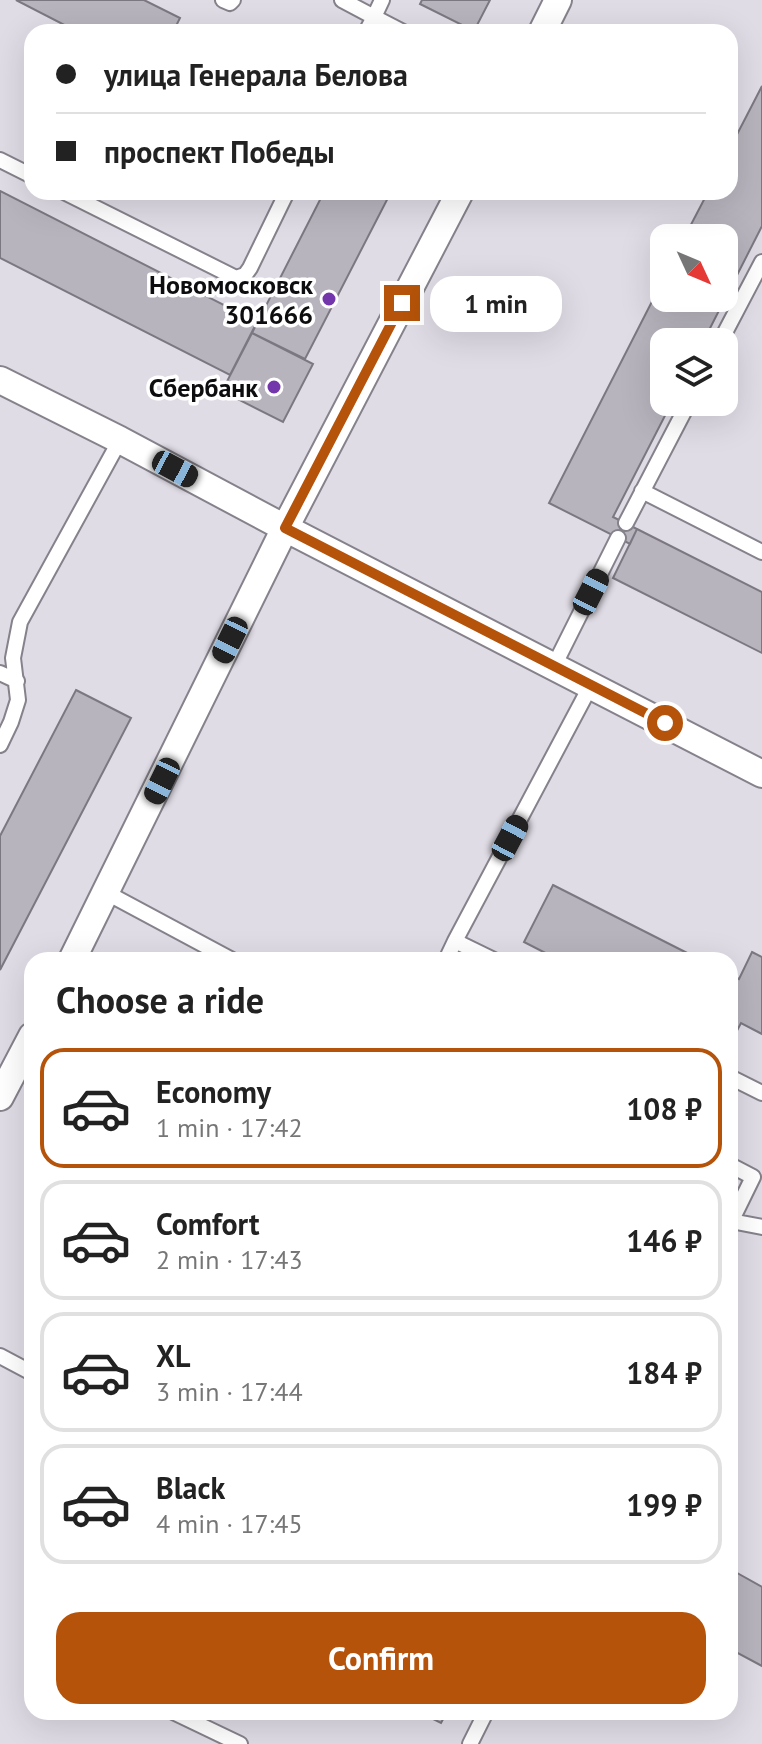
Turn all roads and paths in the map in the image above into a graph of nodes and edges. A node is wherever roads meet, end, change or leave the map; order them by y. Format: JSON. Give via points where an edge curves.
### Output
{"nodes":[{"id":1,"x":223,"y":0,"type":"edge"},
{"id":2,"x":233,"y":0,"type":"edge"},
{"id":3,"x":342,"y":0,"type":"edge"},
{"id":4,"x":382,"y":0,"type":"edge"},
{"id":5,"x":558,"y":0,"type":"edge"},
{"id":6,"x":374,"y":17,"type":"junction"},
{"id":7,"x":370,"y":24,"type":"edge"},
{"id":8,"x":388,"y":24,"type":"edge"},
{"id":9,"x":546,"y":24,"type":"edge"},
{"id":10,"x":0,"y":160,"type":"edge"},
{"id":11,"x":24,"y":172,"type":"edge"},
{"id":12,"x":80,"y":200,"type":"edge"},
{"id":13,"x":283,"y":200,"type":"edge"},
{"id":14,"x":456,"y":200,"type":"edge"},
{"id":15,"x":762,"y":262,"type":"edge"},
{"id":16,"x":727,"y":328,"type":"edge"},
{"id":17,"x":0,"y":380,"type":"edge"},
{"id":18,"x":682,"y":416,"type":"edge"},
{"id":19,"x":120,"y":440,"type":"junction"},
{"id":20,"x":642,"y":491,"type":"junction"},
{"id":21,"x":626,"y":523,"type":"dead end"},
{"id":22,"x":285,"y":528,"type":"junction"},
{"id":23,"x":618,"y":538,"type":"dead end"},
{"id":24,"x":762,"y":552,"type":"edge"},
{"id":25,"x":554,"y":666,"type":"junction"},
{"id":26,"x":0,"y":673,"type":"edge"},
{"id":27,"x":17,"y":681,"type":"junction"},
{"id":28,"x":591,"y":685,"type":"junction"},
{"id":29,"x":0,"y":745,"type":"edge"},
{"id":30,"x":762,"y":774,"type":"edge"},
{"id":31,"x":107,"y":893,"type":"junction"},
{"id":32,"x":455,"y":941,"type":"junction"},
{"id":33,"x":76,"y":952,"type":"edge"},
{"id":34,"x":217,"y":952,"type":"edge"},
{"id":35,"x":450,"y":952,"type":"edge"},
{"id":36,"x":478,"y":952,"type":"edge"},
{"id":37,"x":24,"y":1051,"type":"edge"},
{"id":38,"x":738,"y":1081,"type":"edge"},
{"id":39,"x":762,"y":1093,"type":"edge"},
{"id":40,"x":0,"y":1097,"type":"edge"},
{"id":41,"x":738,"y":1169,"type":"edge"},
{"id":42,"x":738,"y":1208,"type":"edge"},
{"id":43,"x":738,"y":1224,"type":"edge"},
{"id":44,"x":762,"y":1227,"type":"edge"},
{"id":45,"x":0,"y":1356,"type":"edge"},
{"id":46,"x":24,"y":1369,"type":"edge"},
{"id":47,"x":190,"y":1720,"type":"edge"},
{"id":48,"x":482,"y":1720,"type":"edge"},
{"id":49,"x":240,"y":1744,"type":"edge"},
{"id":50,"x":470,"y":1744,"type":"edge"}],
"edges":[{"from":1,"to":2,"type":"lane"},
{"from":3,"to":6,"type":"lane"},
{"from":4,"to":6,"type":"lane"},
{"from":5,"to":9,"type":"street"},
{"from":6,"to":7,"type":"lane"},
{"from":6,"to":8,"type":"lane"},
{"from":10,"to":11,"type":"lane"},
{"from":12,"to":13,"type":"lane","via":[[236,278],[250,268]]},
{"from":14,"to":22,"type":"street"},
{"from":15,"to":16,"type":"lane"},
{"from":17,"to":19,"type":"street"},
{"from":18,"to":20,"type":"lane"},
{"from":19,"to":22,"type":"street"},
{"from":19,"to":27,"type":"lane","via":[[20,622],[13,658]]},
{"from":20,"to":21,"type":"lane"},
{"from":20,"to":24,"type":"lane"},
{"from":22,"to":25,"type":"street"},
{"from":22,"to":31,"type":"street"},
{"from":23,"to":25,"type":"lane"},
{"from":25,"to":28,"type":"street"},
{"from":26,"to":27,"type":"lane"},
{"from":27,"to":29,"type":"lane","via":[[18,700]]},
{"from":28,"to":30,"type":"street"},
{"from":28,"to":32,"type":"lane"},
{"from":31,"to":33,"type":"street"},
{"from":31,"to":34,"type":"lane"},
{"from":32,"to":35,"type":"lane"},
{"from":32,"to":36,"type":"lane"},
{"from":37,"to":40,"type":"street"},
{"from":38,"to":39,"type":"lane"},
{"from":41,"to":42,"type":"lane","via":[[753,1177]]},
{"from":43,"to":44,"type":"lane"},
{"from":45,"to":46,"type":"lane"},
{"from":47,"to":49,"type":"lane"},
{"from":48,"to":50,"type":"lane"}]}
